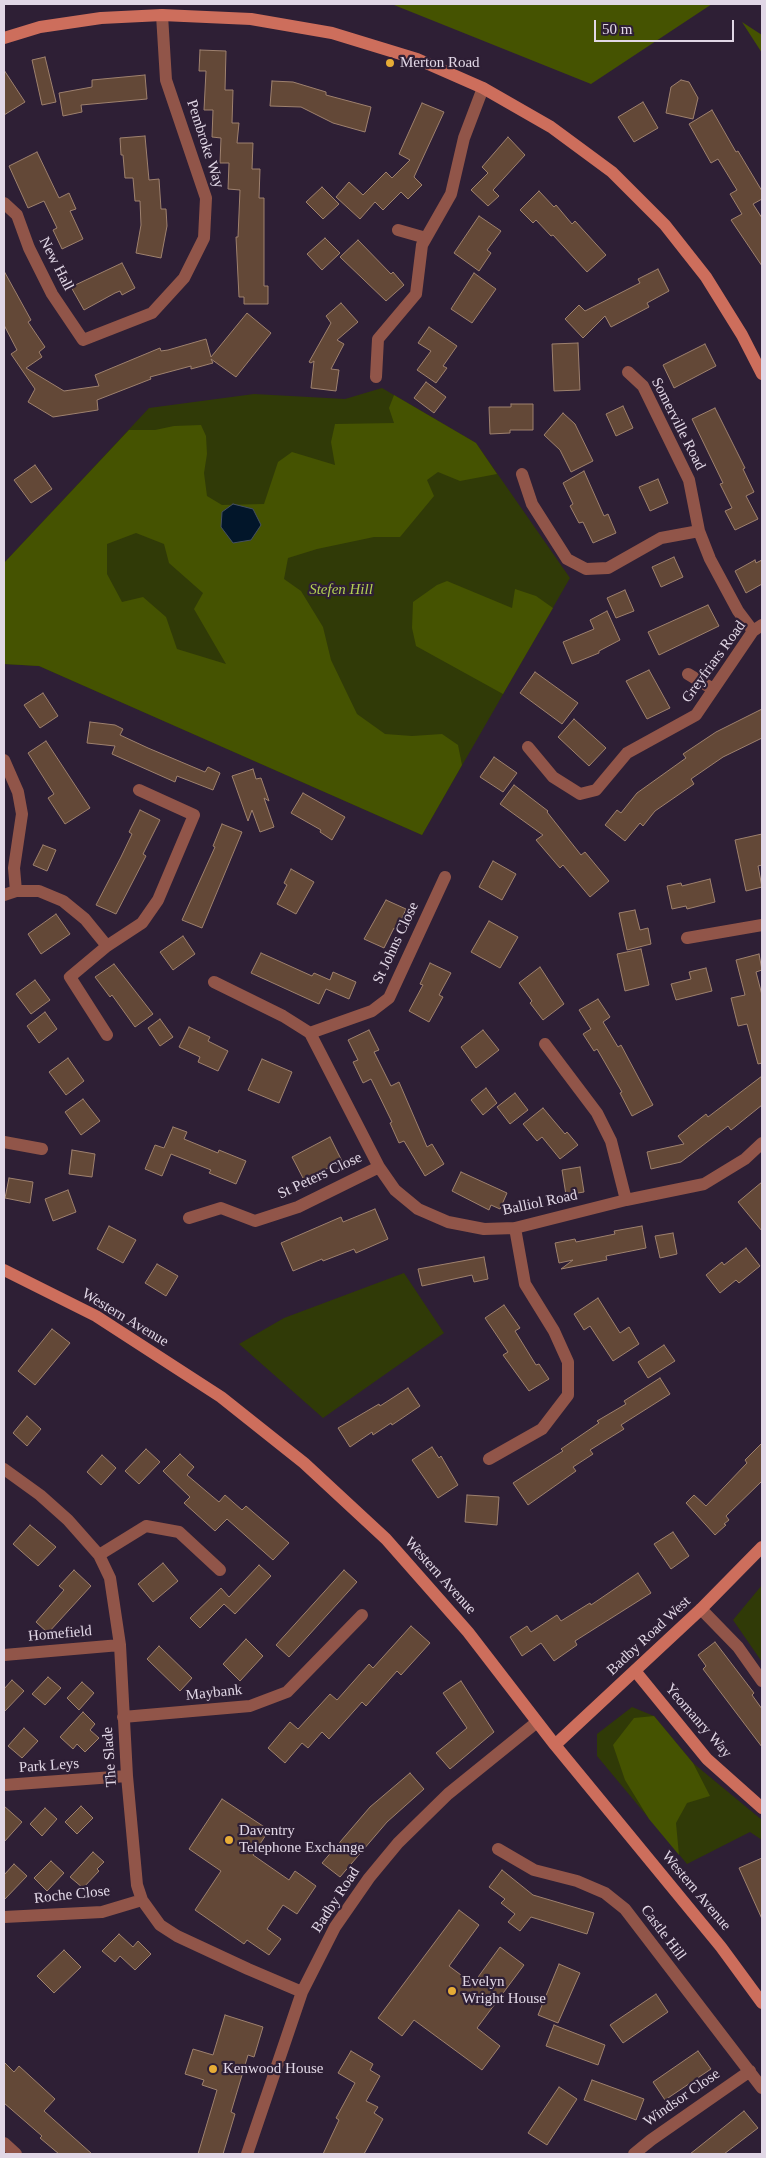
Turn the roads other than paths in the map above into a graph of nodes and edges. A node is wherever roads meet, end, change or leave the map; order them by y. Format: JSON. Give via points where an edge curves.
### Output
{"nodes":[{"id":1,"x":162,"y":15,"type":"junction"},
{"id":2,"x":4,"y":38,"type":"edge"},
{"id":3,"x":483,"y":88,"type":"junction"},
{"id":4,"x":4,"y":203,"type":"edge"},
{"id":5,"x":398,"y":230,"type":"dead end"},
{"id":6,"x":426,"y":238,"type":"junction"},
{"id":7,"x":83,"y":340,"type":"joint"},
{"id":8,"x":628,"y":372,"type":"dead end"},
{"id":9,"x":762,"y":374,"type":"edge"},
{"id":10,"x":376,"y":377,"type":"dead end"},
{"id":11,"x":522,"y":474,"type":"dead end"},
{"id":12,"x":699,"y":531,"type":"junction"},
{"id":13,"x":758,"y":628,"type":"edge"},
{"id":14,"x":688,"y":674,"type":"dead end"},
{"id":15,"x":713,"y":690,"type":"junction"},
{"id":16,"x":528,"y":747,"type":"dead end"},
{"id":17,"x":4,"y":760,"type":"edge"},
{"id":18,"x":139,"y":790,"type":"dead end"},
{"id":19,"x":445,"y":877,"type":"dead end"},
{"id":20,"x":10,"y":893,"type":"edge"},
{"id":21,"x":762,"y":925,"type":"edge"},
{"id":22,"x":687,"y":938,"type":"dead end"},
{"id":23,"x":107,"y":946,"type":"junction"},
{"id":24,"x":214,"y":982,"type":"dead end"},
{"id":25,"x":310,"y":1033,"type":"junction"},
{"id":26,"x":107,"y":1035,"type":"dead end"},
{"id":27,"x":545,"y":1044,"type":"dead end"},
{"id":28,"x":4,"y":1142,"type":"edge"},
{"id":29,"x":762,"y":1143,"type":"edge"},
{"id":30,"x":42,"y":1149,"type":"dead end"},
{"id":31,"x":379,"y":1167,"type":"junction"},
{"id":32,"x":626,"y":1200,"type":"junction"},
{"id":33,"x":188,"y":1218,"type":"dead end"},
{"id":34,"x":515,"y":1228,"type":"junction"},
{"id":35,"x":4,"y":1270,"type":"edge"},
{"id":36,"x":489,"y":1459,"type":"dead end"},
{"id":37,"x":4,"y":1469,"type":"edge"},
{"id":38,"x":762,"y":1547,"type":"edge"},
{"id":39,"x":99,"y":1555,"type":"junction"},
{"id":40,"x":220,"y":1570,"type":"dead end"},
{"id":41,"x":702,"y":1609,"type":"junction"},
{"id":42,"x":362,"y":1615,"type":"dead end"},
{"id":43,"x":120,"y":1645,"type":"junction"},
{"id":44,"x":4,"y":1655,"type":"edge"},
{"id":45,"x":636,"y":1672,"type":"junction"},
{"id":46,"x":762,"y":1681,"type":"edge"},
{"id":47,"x":123,"y":1717,"type":"junction"},
{"id":48,"x":537,"y":1722,"type":"junction"},
{"id":49,"x":555,"y":1745,"type":"junction"},
{"id":50,"x":127,"y":1776,"type":"junction"},
{"id":51,"x":4,"y":1785,"type":"edge"},
{"id":52,"x":762,"y":1808,"type":"edge"},
{"id":53,"x":498,"y":1849,"type":"dead end"},
{"id":54,"x":142,"y":1900,"type":"junction"},
{"id":55,"x":4,"y":1917,"type":"edge"},
{"id":56,"x":302,"y":1992,"type":"junction"},
{"id":57,"x":762,"y":2003,"type":"edge"},
{"id":58,"x":750,"y":2071,"type":"junction"},
{"id":59,"x":762,"y":2088,"type":"edge"},
{"id":60,"x":4,"y":2143,"type":"edge"},
{"id":61,"x":16,"y":2154,"type":"edge"},
{"id":62,"x":247,"y":2154,"type":"edge"},
{"id":63,"x":634,"y":2154,"type":"edge"}],
"edges":[{"from":1,"to":2,"type":"street","via":[[101,18],[40,27]]},
{"from":1,"to":3,"type":"street","via":[[251,19],[332,33],[417,59]]},
{"from":1,"to":7,"type":"street","name":"Pembroke Way","via":[[166,80],[206,198],[204,238],[184,278],[152,313]]},
{"from":3,"to":6,"type":"street","via":[[464,138],[451,194]]},
{"from":3,"to":9,"type":"street","via":[[552,127],[612,172],[665,225],[706,277]]},
{"from":4,"to":7,"type":"street","name":"New Hall","via":[[17,215],[28,248],[52,294]]},
{"from":5,"to":6,"type":"street"},
{"from":6,"to":10,"type":"street","via":[[422,245],[416,294],[378,340]]},
{"from":8,"to":12,"type":"street","name":"Somerville Road","via":[[643,386],[689,480]]},
{"from":11,"to":12,"type":"street","via":[[532,504],[567,559],[586,569],[608,568],[662,538]]},
{"from":12,"to":13,"type":"street","name":"Somerville Road","via":[[710,559],[738,610]]},
{"from":13,"to":15,"type":"street","name":"Greyfriars Road"},
{"from":14,"to":15,"type":"street"},
{"from":15,"to":16,"type":"street","name":"Greyfriars Road","via":[[696,714],[627,753],[596,790],[580,794],[553,777]]},
{"from":17,"to":20,"type":"street","via":[[18,792],[22,814]]},
{"from":18,"to":23,"type":"street","via":[[194,815],[158,900],[142,923]]},
{"from":19,"to":25,"type":"street","name":"St Johns Close","via":[[389,998],[372,1011]]},
{"from":20,"to":23,"type":"street","via":[[39,891],[63,901],[85,919]]},
{"from":21,"to":22,"type":"street"},
{"from":23,"to":26,"type":"street","via":[[70,977]]},
{"from":24,"to":25,"type":"street"},
{"from":25,"to":31,"type":"street","name":"Balliol Road"},
{"from":27,"to":32,"type":"street","via":[[597,1113],[611,1141]]},
{"from":28,"to":30,"type":"street"},
{"from":29,"to":32,"type":"street","name":"Balliol Road","via":[[745,1159],[704,1184]]},
{"from":31,"to":33,"type":"street","name":"St Peters Close","via":[[298,1207],[255,1221],[222,1208]]},
{"from":31,"to":34,"type":"street","name":"Balliol Road","via":[[395,1190],[418,1209],[448,1222],[484,1229]]},
{"from":32,"to":34,"type":"street","name":"Balliol Road"},
{"from":34,"to":36,"type":"street","via":[[526,1284],[568,1362],[568,1395],[542,1429]]},
{"from":35,"to":48,"type":"street","name":"Western Avenue","via":[[96,1316],[220,1398],[304,1463],[386,1539],[468,1632]]},
{"from":37,"to":39,"type":"street","name":"The Slade","via":[[68,1520]]},
{"from":38,"to":41,"type":"street","name":"Badby Road West"},
{"from":39,"to":40,"type":"street","via":[[146,1526],[179,1532]]},
{"from":39,"to":43,"type":"street","name":"The Slade","via":[[110,1578]]},
{"from":41,"to":45,"type":"street","name":"Badby Road West"},
{"from":41,"to":46,"type":"street","via":[[738,1646]]},
{"from":42,"to":47,"type":"street","name":"Maybank","via":[[287,1692],[250,1706]]},
{"from":43,"to":44,"type":"street","name":"Homefield"},
{"from":43,"to":47,"type":"street","name":"The Slade"},
{"from":45,"to":49,"type":"street","name":"Badby Road West"},
{"from":45,"to":52,"type":"street","name":"Yeomanry Way","via":[[707,1759]]},
{"from":47,"to":50,"type":"street","name":"The Slade"},
{"from":48,"to":49,"type":"street","name":"Western Avenue"},
{"from":48,"to":56,"type":"street","name":"Badby Road","via":[[448,1794],[398,1843],[335,1927]]},
{"from":49,"to":57,"type":"street","name":"Western Avenue","via":[[721,1947]]},
{"from":50,"to":51,"type":"street","name":"Park Leys"},
{"from":50,"to":54,"type":"street","name":"The Slade","via":[[137,1885]]},
{"from":53,"to":58,"type":"street","name":"Castle Hill","via":[[534,1870],[577,1881],[605,1893],[625,1909]]},
{"from":54,"to":55,"type":"street","name":"Roche Close","via":[[102,1912]]},
{"from":54,"to":56,"type":"street","name":"The Slade","via":[[160,1925],[177,1936]]},
{"from":56,"to":62,"type":"street","name":"Badby Road"},
{"from":58,"to":59,"type":"street","name":"Castle Hill"},
{"from":58,"to":63,"type":"street","name":"Windsor Close"},
{"from":60,"to":61,"type":"street"}]}
